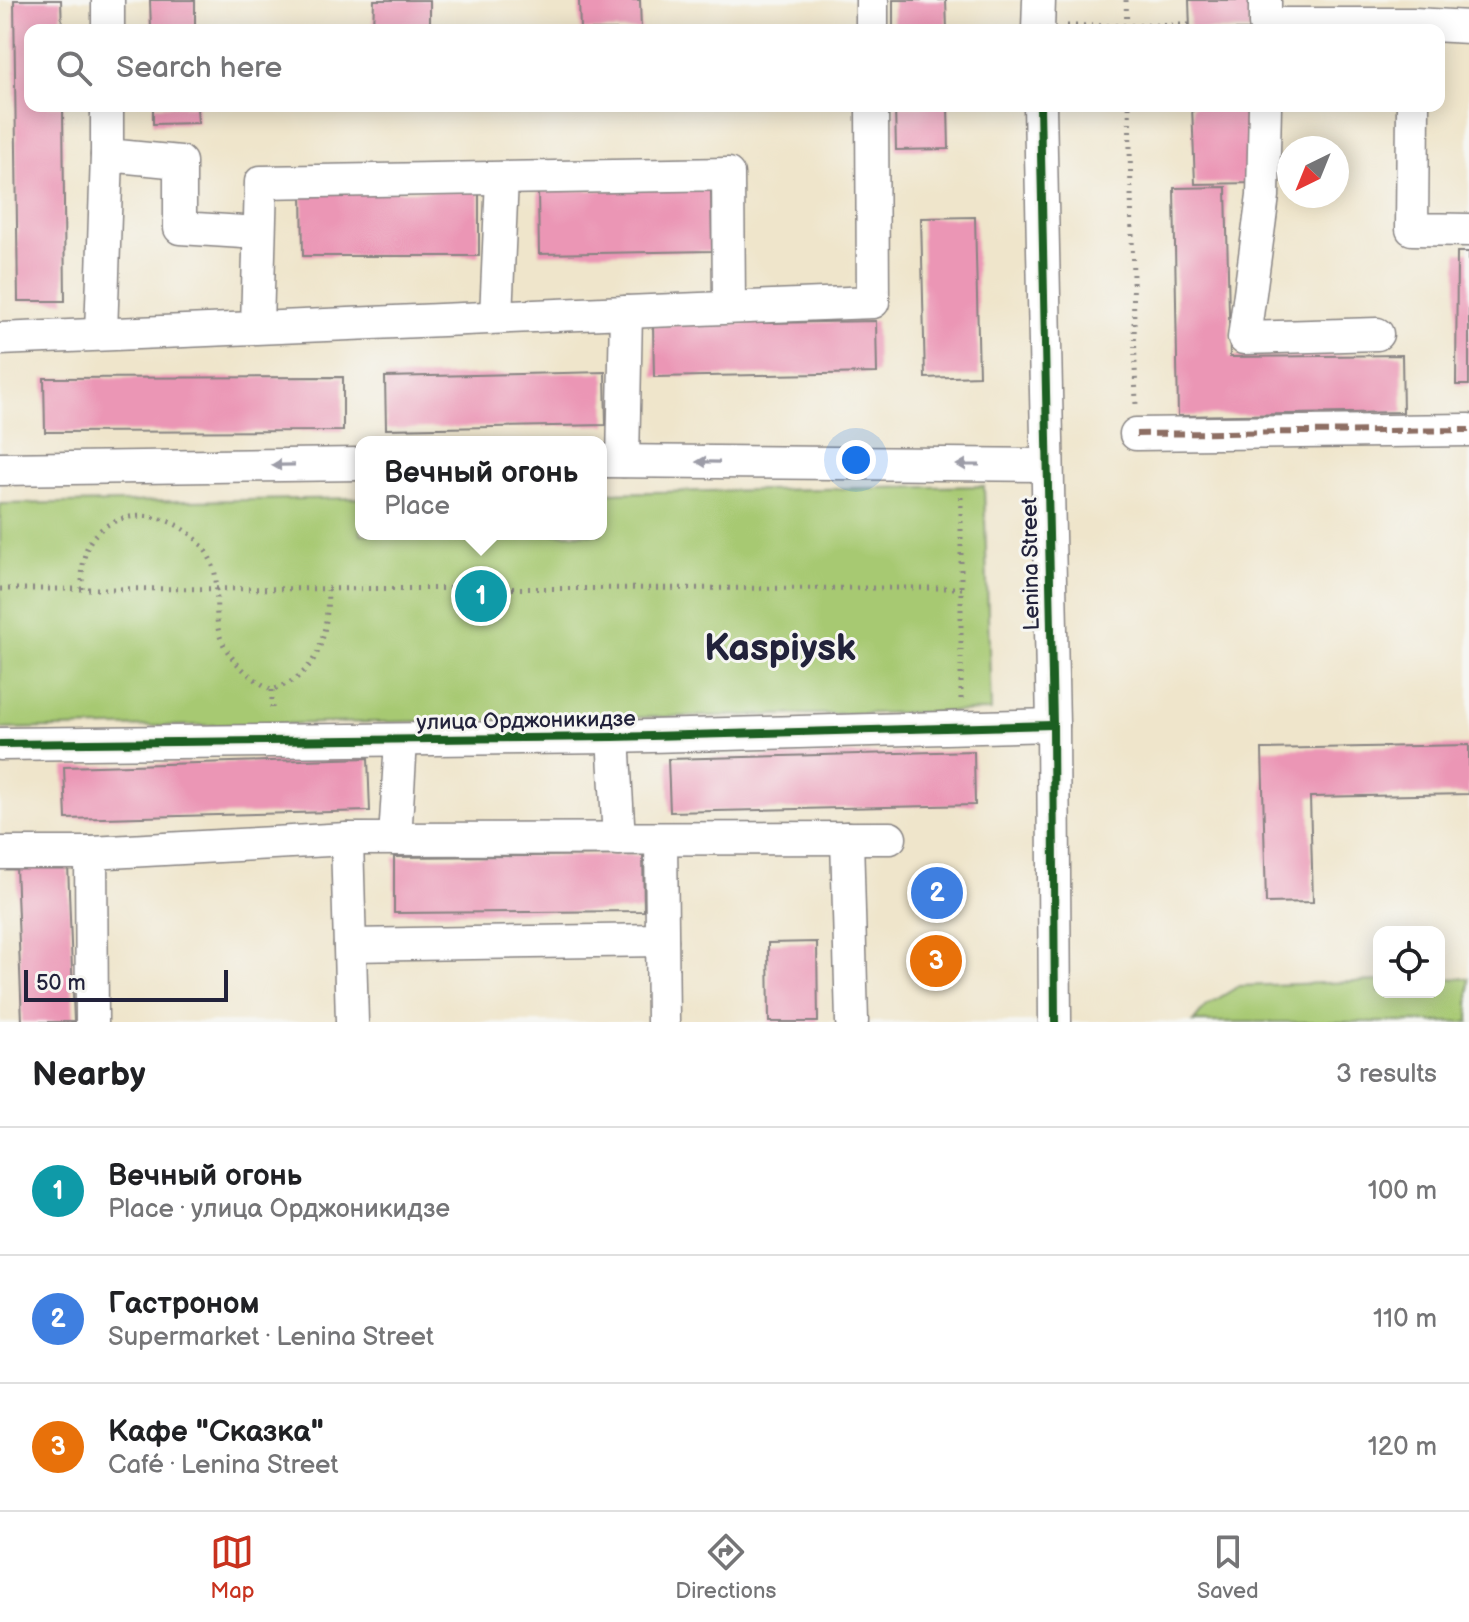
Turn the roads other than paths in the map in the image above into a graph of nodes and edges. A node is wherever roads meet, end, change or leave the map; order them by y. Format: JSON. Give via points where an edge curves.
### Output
{"nodes":[{"id":1,"x":108,"y":0,"type":"edge"},
{"id":2,"x":872,"y":0,"type":"edge"},
{"id":3,"x":1265,"y":18,"type":"edge"},
{"id":4,"x":1413,"y":18,"type":"edge"},
{"id":5,"x":108,"y":24,"type":"edge"},
{"id":6,"x":872,"y":24,"type":"edge"},
{"id":7,"x":1469,"y":27,"type":"edge"},
{"id":8,"x":107,"y":112,"type":"edge"},
{"id":9,"x":872,"y":112,"type":"edge"},
{"id":10,"x":1040,"y":112,"type":"edge"},
{"id":11,"x":1265,"y":112,"type":"edge"},
{"id":12,"x":1413,"y":112,"type":"edge"},
{"id":13,"x":107,"y":155,"type":"junction"},
{"id":14,"x":502,"y":178,"type":"junction"},
{"id":15,"x":1469,"y":230,"type":"edge"},
{"id":16,"x":259,"y":233,"type":"junction"},
{"id":17,"x":729,"y":306,"type":"junction"},
{"id":18,"x":626,"y":312,"type":"junction"},
{"id":19,"x":496,"y":317,"type":"junction"},
{"id":20,"x":257,"y":326,"type":"junction"},
{"id":21,"x":101,"y":334,"type":"junction"},
{"id":22,"x":1377,"y":334,"type":"dead end"},
{"id":23,"x":0,"y":339,"type":"edge"},
{"id":24,"x":1469,"y":430,"type":"edge"},
{"id":25,"x":1136,"y":434,"type":"road end"},
{"id":26,"x":612,"y":461,"type":"edge"},
{"id":27,"x":355,"y":464,"type":"edge"},
{"id":28,"x":1046,"y":465,"type":"junction"},
{"id":29,"x":0,"y":469,"type":"edge"},
{"id":30,"x":1053,"y":725,"type":"junction"},
{"id":31,"x":613,"y":737,"type":"junction"},
{"id":32,"x":401,"y":741,"type":"junction"},
{"id":33,"x":0,"y":744,"type":"edge"},
{"id":34,"x":847,"y":838,"type":"junction"},
{"id":35,"x":890,"y":838,"type":"dead end"},
{"id":36,"x":347,"y":839,"type":"junction"},
{"id":37,"x":395,"y":839,"type":"junction"},
{"id":38,"x":619,"y":839,"type":"junction"},
{"id":39,"x":661,"y":839,"type":"junction"},
{"id":40,"x":0,"y":853,"type":"edge"},
{"id":41,"x":91,"y":853,"type":"junction"},
{"id":42,"x":662,"y":940,"type":"junction"},
{"id":43,"x":350,"y":945,"type":"junction"},
{"id":44,"x":92,"y":1022,"type":"edge"},
{"id":45,"x":352,"y":1022,"type":"edge"},
{"id":46,"x":663,"y":1022,"type":"edge"},
{"id":47,"x":852,"y":1022,"type":"edge"},
{"id":48,"x":1055,"y":1022,"type":"edge"}],
"edges":[{"from":1,"to":5,"type":"street"},
{"from":2,"to":6,"type":"street"},
{"from":3,"to":4,"type":"street"},
{"from":4,"to":7,"type":"street"},
{"from":8,"to":13,"type":"street"},
{"from":9,"to":17,"type":"street","via":[[873,302]]},
{"from":10,"to":28,"type":"street","name":"Lenina Street"},
{"from":11,"to":22,"type":"street","via":[[1263,196],[1244,338]]},
{"from":12,"to":15,"type":"street","via":[[1412,229]]},
{"from":13,"to":16,"type":"street","via":[[180,162],[180,228]]},
{"from":13,"to":21,"type":"street"},
{"from":14,"to":16,"type":"street","via":[[261,182]]},
{"from":14,"to":17,"type":"street","via":[[728,174]]},
{"from":14,"to":19,"type":"street"},
{"from":16,"to":20,"type":"street"},
{"from":17,"to":18,"type":"street"},
{"from":18,"to":19,"type":"street"},
{"from":18,"to":26,"type":"street"},
{"from":19,"to":20,"type":"street"},
{"from":20,"to":21,"type":"street"},
{"from":21,"to":23,"type":"street"},
{"from":24,"to":25,"type":"street"},
{"from":28,"to":26,"type":"street","one_way":true},
{"from":27,"to":29,"type":"street","one_way":true},
{"from":28,"to":30,"type":"street","name":"Lenina Street"},
{"from":30,"to":31,"type":"street","name":"улица Орджоникидзе"},
{"from":30,"to":48,"type":"street","name":"Lenina Street"},
{"from":31,"to":32,"type":"street","name":"улица Орджоникидзе"},
{"from":31,"to":38,"type":"street"},
{"from":32,"to":33,"type":"street","name":"улица Орджоникидзе"},
{"from":32,"to":37,"type":"street"},
{"from":34,"to":35,"type":"street"},
{"from":34,"to":39,"type":"street"},
{"from":34,"to":47,"type":"street"},
{"from":36,"to":37,"type":"street"},
{"from":36,"to":41,"type":"street"},
{"from":36,"to":43,"type":"street"},
{"from":37,"to":38,"type":"street"},
{"from":38,"to":39,"type":"street"},
{"from":39,"to":42,"type":"street"},
{"from":40,"to":41,"type":"street"},
{"from":41,"to":44,"type":"street"},
{"from":42,"to":43,"type":"street"},
{"from":42,"to":46,"type":"street"},
{"from":43,"to":45,"type":"street"}]}
